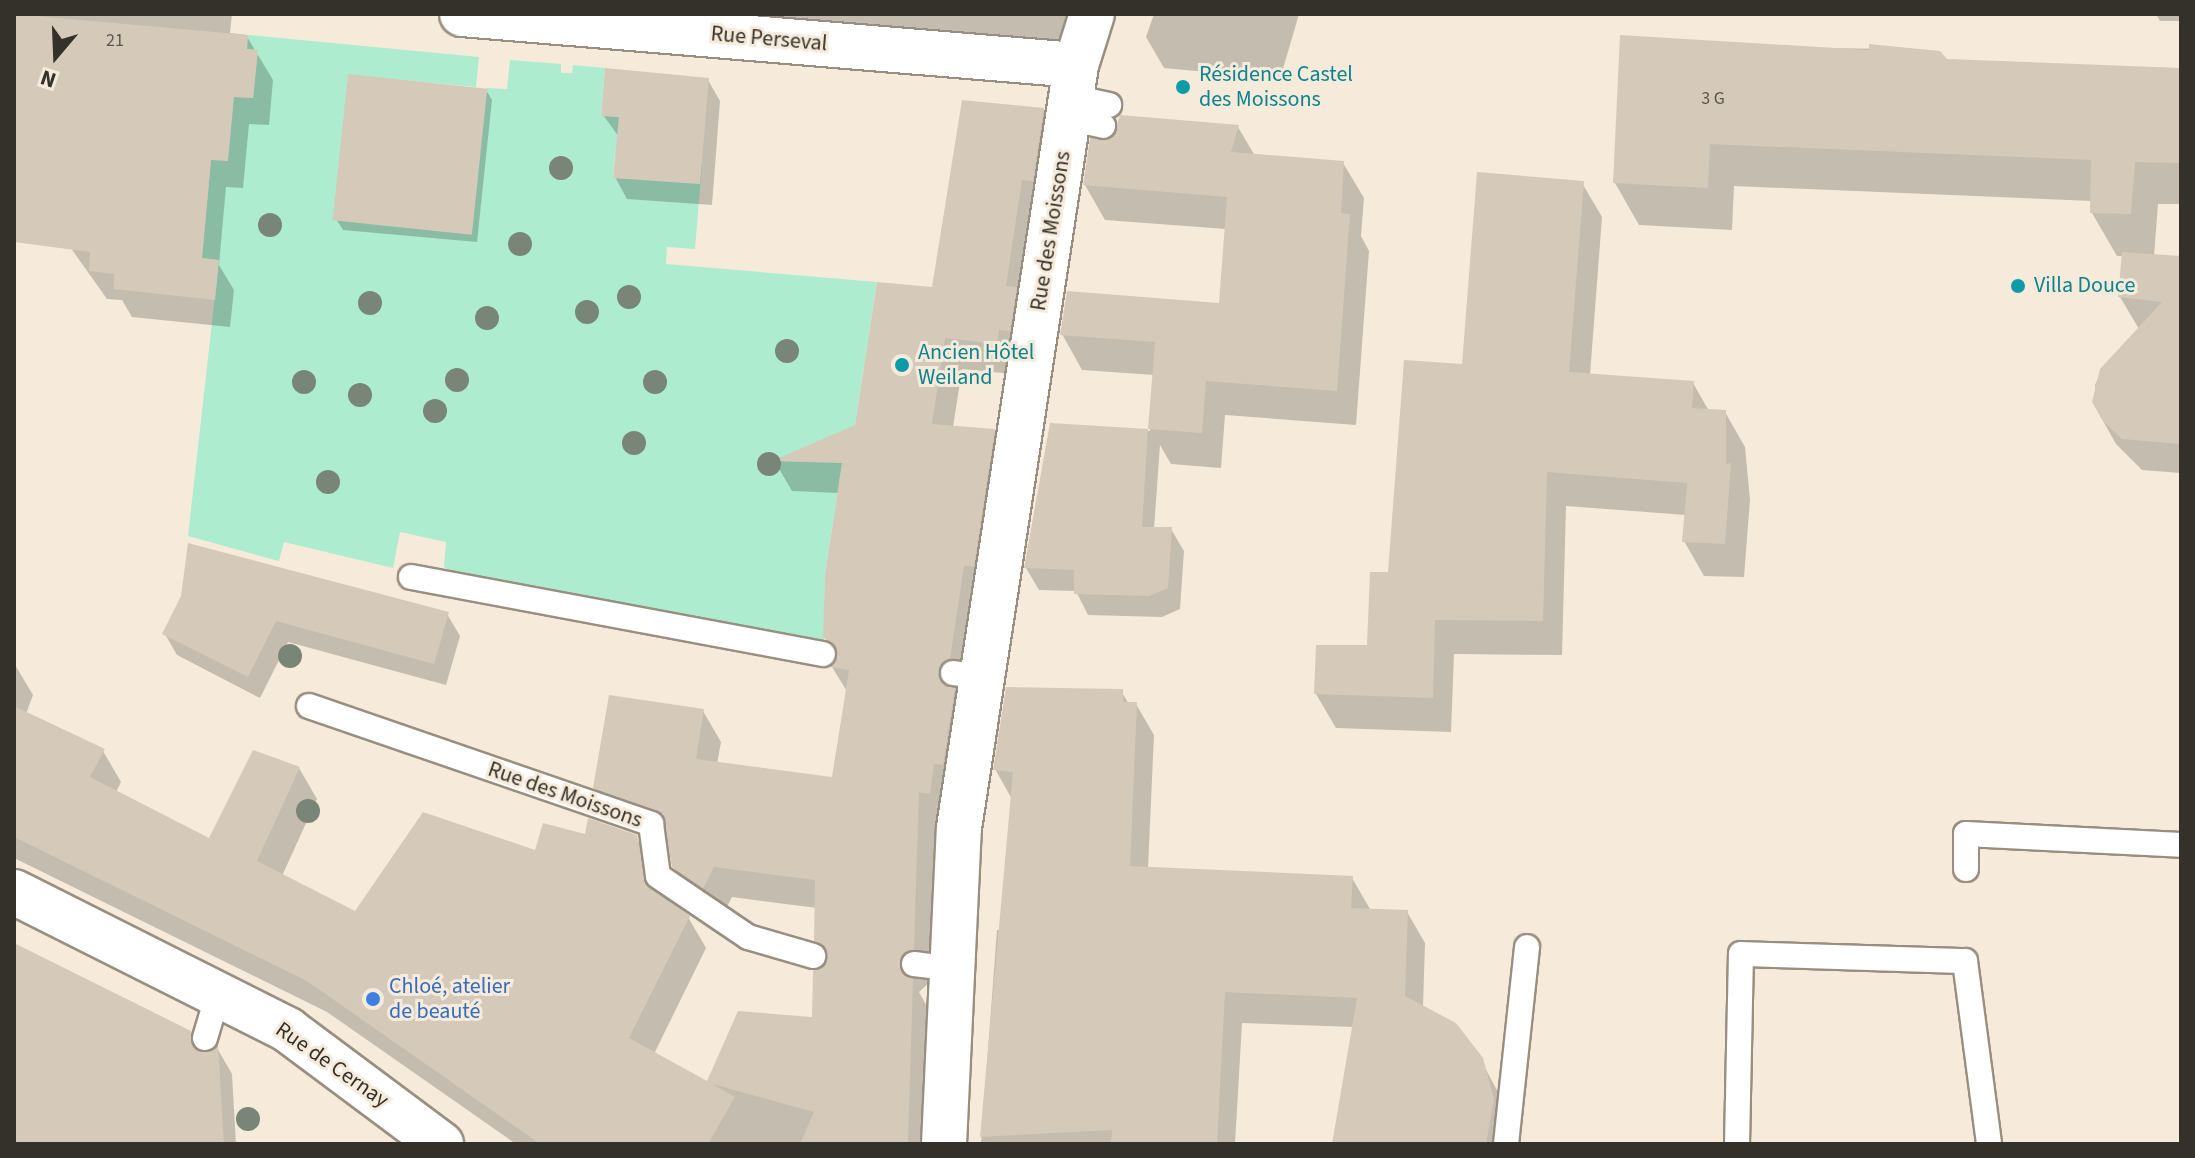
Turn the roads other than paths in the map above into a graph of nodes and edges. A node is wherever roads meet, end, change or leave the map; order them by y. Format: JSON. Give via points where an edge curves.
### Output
{"nodes":[{"id":1,"x":462,"y":14,"type":"edge"},
{"id":2,"x":1092,"y":14,"type":"edge"},
{"id":3,"x":1086,"y":102,"type":"junction"},
{"id":4,"x":411,"y":577,"type":"dead end"},
{"id":5,"x":823,"y":654,"type":"dead end"},
{"id":6,"x":309,"y":706,"type":"dead end"},
{"id":7,"x":2181,"y":845,"type":"edge"},
{"id":8,"x":1966,"y":869,"type":"dead end"},
{"id":9,"x":14,"y":892,"type":"edge"},
{"id":10,"x":1527,"y":947,"type":"dead end"},
{"id":11,"x":813,"y":956,"type":"dead end"},
{"id":12,"x":218,"y":994,"type":"junction"},
{"id":13,"x":205,"y":1038,"type":"dead end"},
{"id":14,"x":441,"y":1144,"type":"edge"},
{"id":15,"x":944,"y":1144,"type":"edge"},
{"id":16,"x":1506,"y":1144,"type":"edge"},
{"id":17,"x":1737,"y":1144,"type":"edge"},
{"id":18,"x":1989,"y":1144,"type":"edge"}],
"edges":[{"from":1,"to":3,"type":"street","name":"Rue Perseval"},
{"from":2,"to":3,"type":"street","name":"Rue des Moissons"},
{"from":3,"to":15,"type":"street","name":"Rue des Moissons","via":[[967,675],[959,828],[933,966]]},
{"from":4,"to":5,"type":"lane"},
{"from":6,"to":11,"type":"lane","name":"Rue des Moissons","via":[[651,824],[658,876],[748,937]]},
{"from":7,"to":8,"type":"lane","via":[[1966,834]]},
{"from":9,"to":12,"type":"street","name":"Rue de Cernay"},
{"from":10,"to":16,"type":"lane"},
{"from":12,"to":13,"type":"lane"},
{"from":12,"to":14,"type":"street","name":"Rue de Cernay","via":[[288,1030]]},
{"from":17,"to":18,"type":"lane","via":[[1741,954],[1964,950]]}]}
